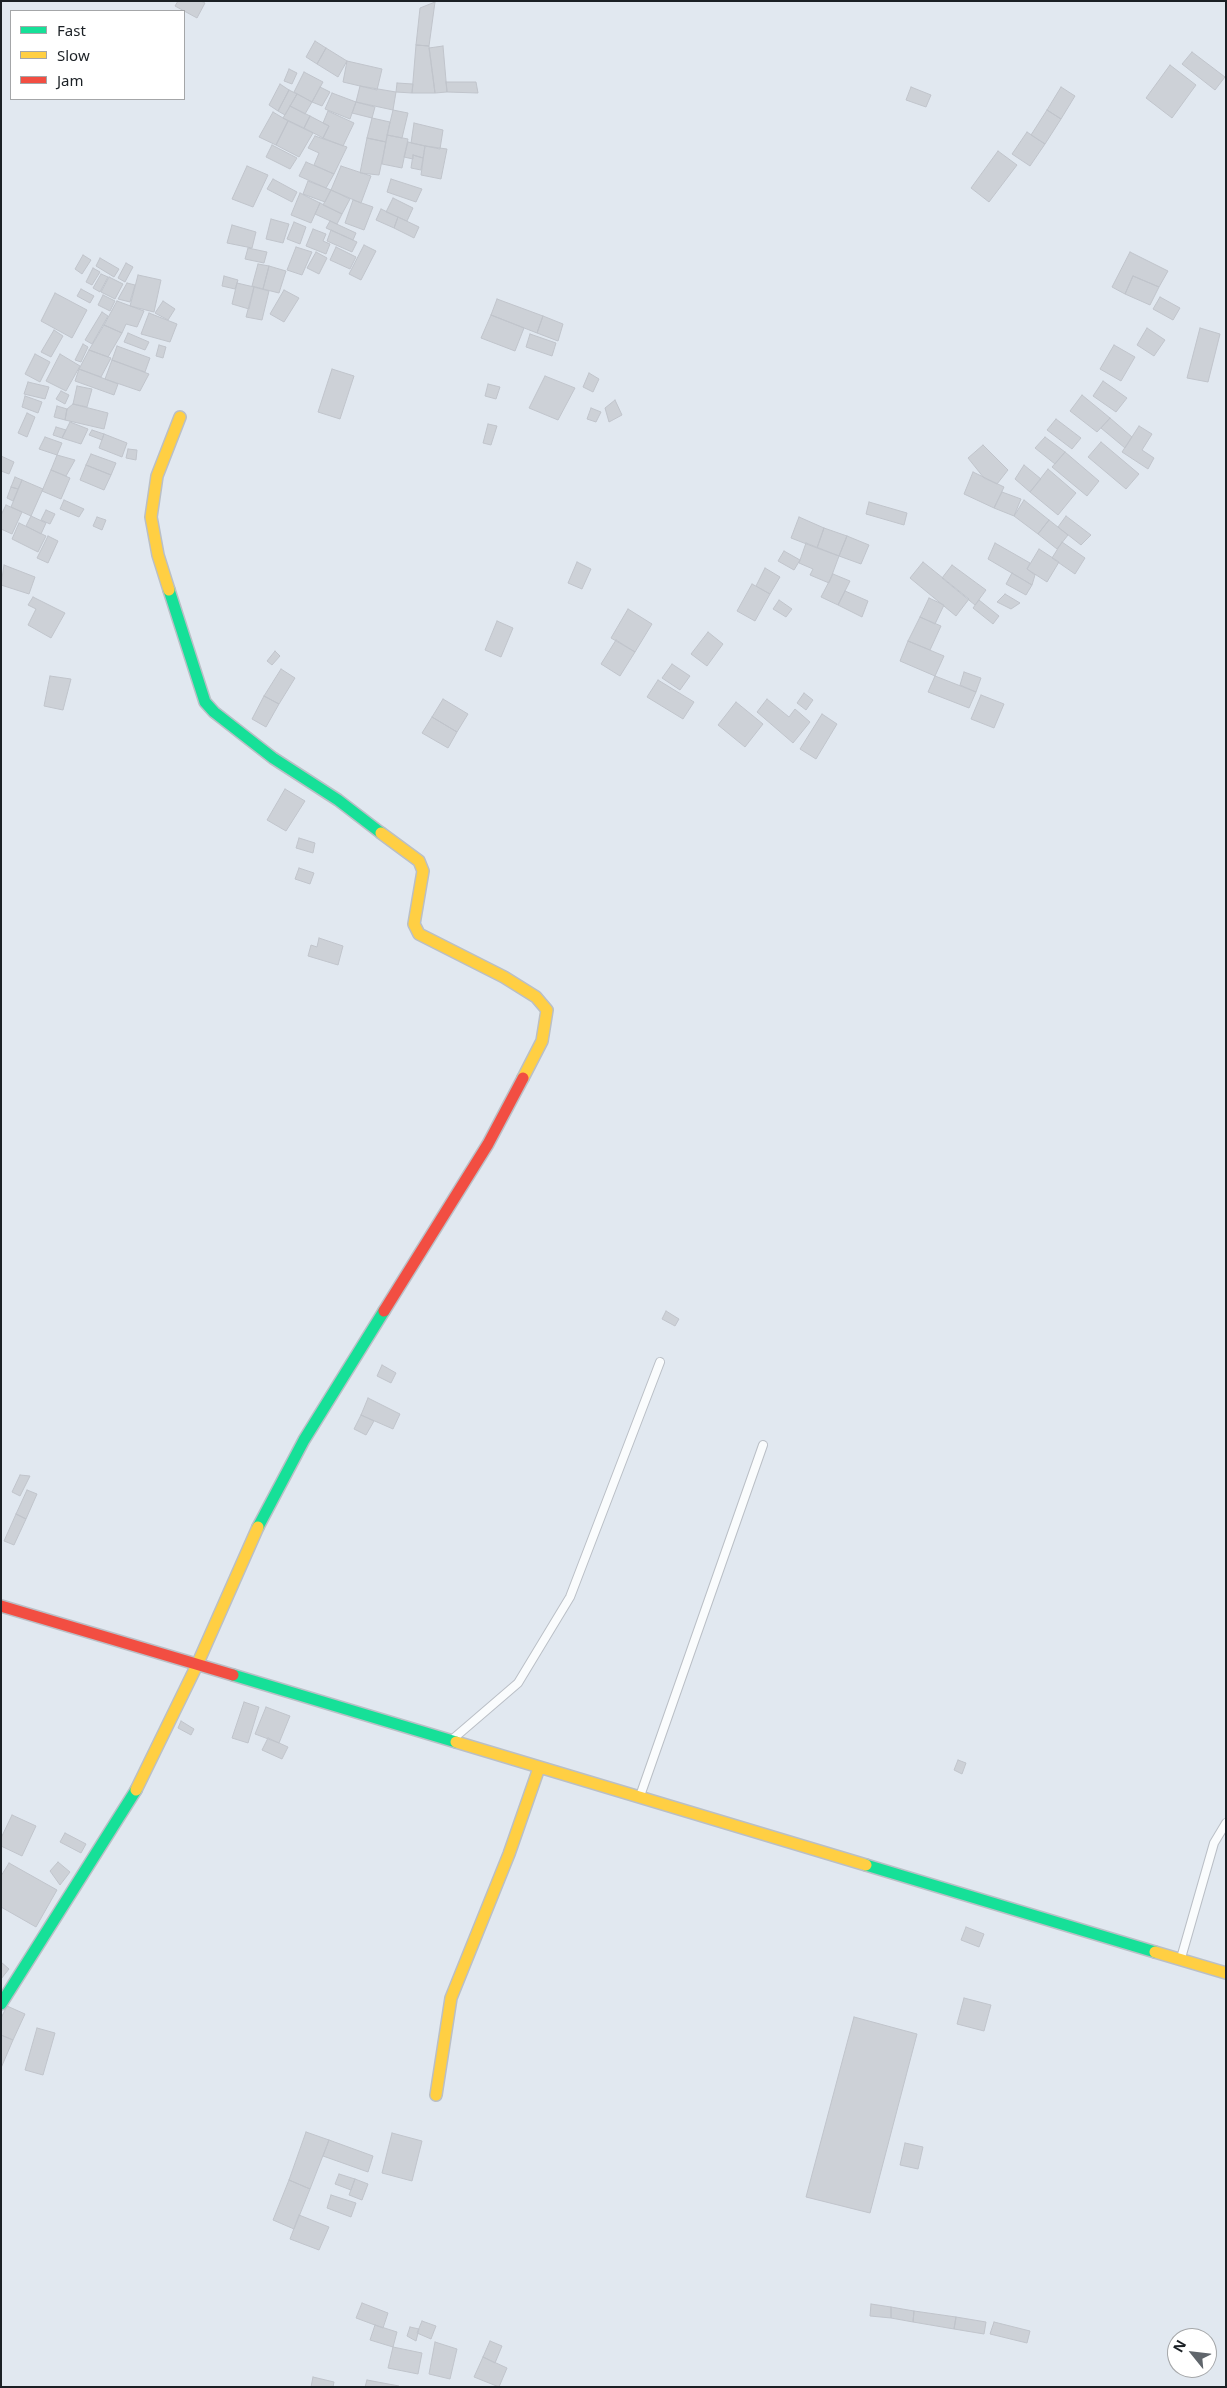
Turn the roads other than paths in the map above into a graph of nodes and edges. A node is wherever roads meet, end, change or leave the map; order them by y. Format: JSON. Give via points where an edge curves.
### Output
{"nodes":[{"id":1,"x":180,"y":417,"type":"dead end"},
{"id":2,"x":660,"y":1362,"type":"dead end"},
{"id":3,"x":763,"y":1445,"type":"dead end"},
{"id":4,"x":1,"y":1606,"type":"edge"},
{"id":5,"x":197,"y":1665,"type":"junction"},
{"id":6,"x":451,"y":1741,"type":"junction"},
{"id":7,"x":538,"y":1768,"type":"junction"},
{"id":8,"x":640,"y":1798,"type":"junction"},
{"id":9,"x":1226,"y":1823,"type":"edge"},
{"id":10,"x":1180,"y":1960,"type":"junction"},
{"id":11,"x":1226,"y":1973,"type":"edge"},
{"id":12,"x":1,"y":2004,"type":"edge"},
{"id":13,"x":436,"y":2095,"type":"dead end"}],
"edges":[{"from":1,"to":5,"type":"street","via":[[157,476],[152,517],[158,556],[205,702],[273,758],[338,800],[419,861],[422,872],[414,924],[419,934],[504,977],[536,997],[547,1010],[542,1041],[488,1144],[304,1440],[251,1540]]},
{"from":2,"to":6,"type":"lane","via":[[570,1597],[518,1683]]},
{"from":3,"to":8,"type":"lane"},
{"from":4,"to":5,"type":"street"},
{"from":5,"to":6,"type":"street"},
{"from":5,"to":12,"type":"street","via":[[134,1794]]},
{"from":6,"to":7,"type":"street"},
{"from":7,"to":8,"type":"street"},
{"from":7,"to":13,"type":"street","via":[[509,1854],[451,1998]]},
{"from":8,"to":10,"type":"street"},
{"from":9,"to":10,"type":"lane","via":[[1214,1843]]},
{"from":10,"to":11,"type":"street"}]}
